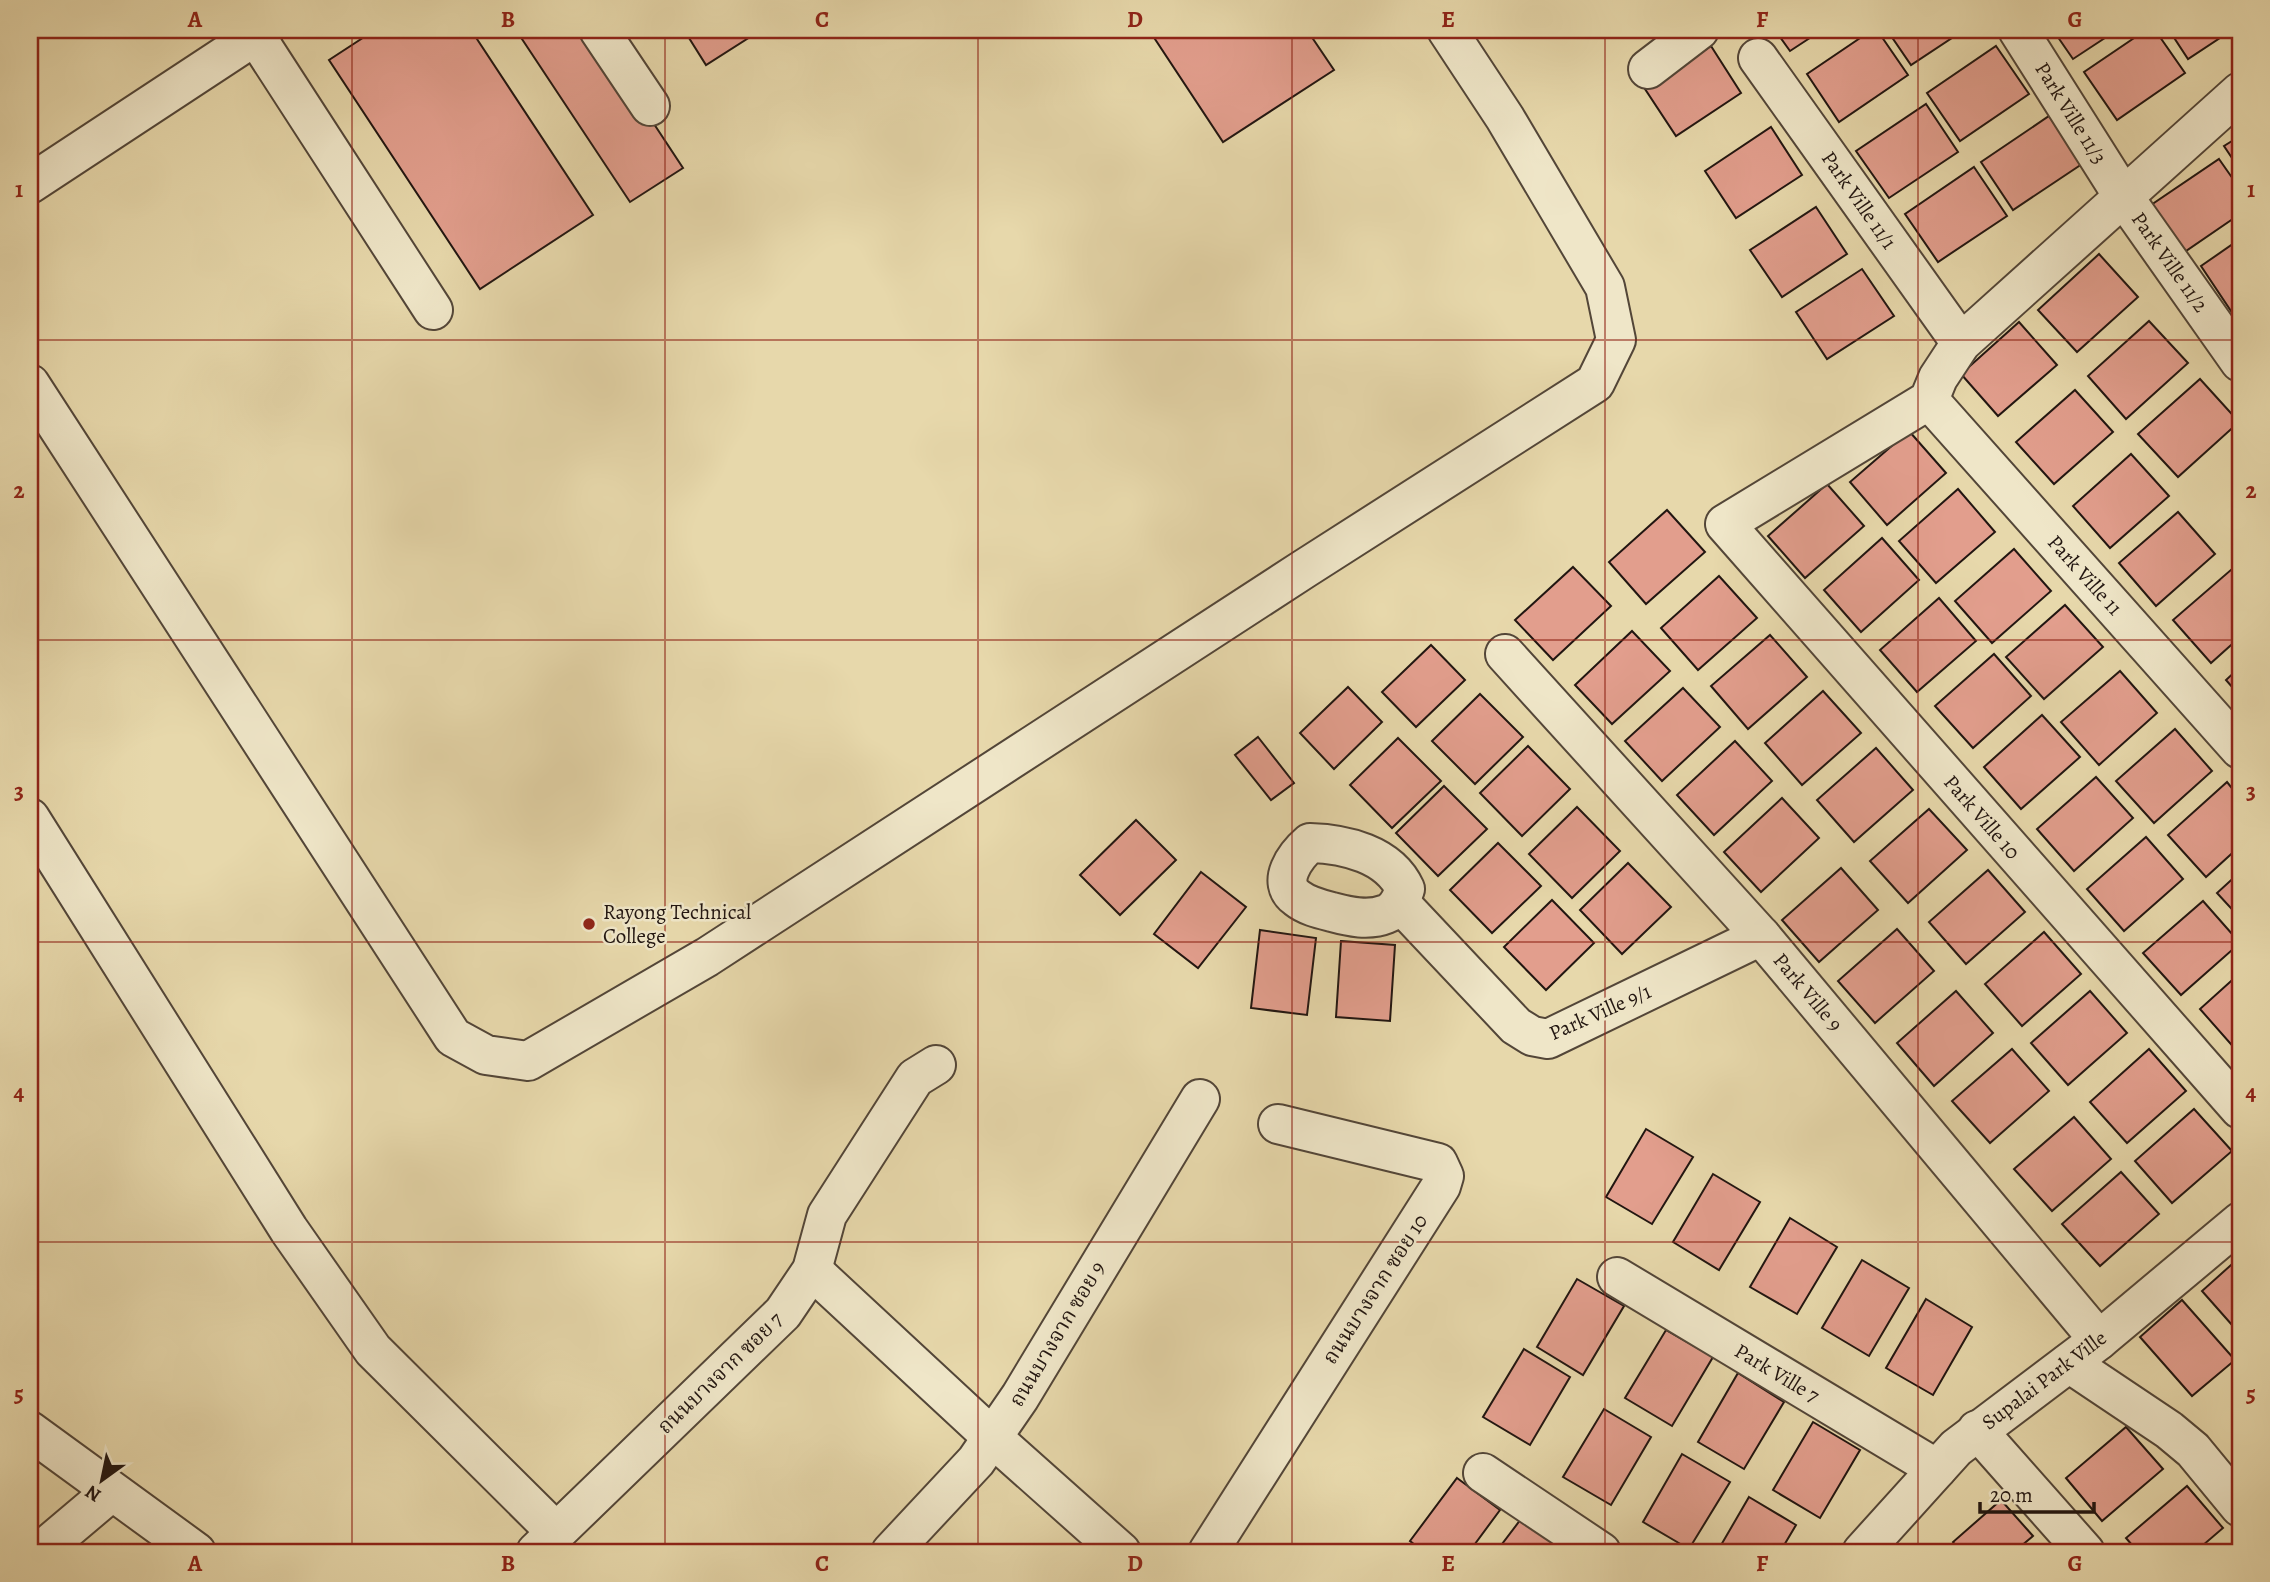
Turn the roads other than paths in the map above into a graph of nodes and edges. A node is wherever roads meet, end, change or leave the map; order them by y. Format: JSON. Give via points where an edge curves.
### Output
{"nodes":[{"id":1,"x":599,"y":30,"type":"edge"},
{"id":2,"x":1447,"y":30,"type":"edge"},
{"id":3,"x":1699,"y":30,"type":"edge"},
{"id":4,"x":2018,"y":30,"type":"edge"},
{"id":5,"x":259,"y":33,"type":"edge"},
{"id":6,"x":1758,"y":58,"type":"dead end"},
{"id":7,"x":1648,"y":69,"type":"dead end"},
{"id":8,"x":2240,"y":92,"type":"edge"},
{"id":9,"x":650,"y":106,"type":"dead end"},
{"id":10,"x":30,"y":184,"type":"edge"},
{"id":11,"x":2123,"y":196,"type":"junction"},
{"id":12,"x":433,"y":310,"type":"dead end"},
{"id":13,"x":1961,"y":343,"type":"junction"},
{"id":14,"x":2240,"y":362,"type":"edge"},
{"id":15,"x":30,"y":384,"type":"edge"},
{"id":16,"x":1929,"y":400,"type":"junction"},
{"id":17,"x":1505,"y":654,"type":"dead end"},
{"id":18,"x":2240,"y":749,"type":"edge"},
{"id":19,"x":30,"y":818,"type":"edge"},
{"id":20,"x":1400,"y":903,"type":"dead end"},
{"id":21,"x":1761,"y":936,"type":"junction"},
{"id":22,"x":936,"y":1065,"type":"dead end"},
{"id":23,"x":1200,"y":1099,"type":"dead end"},
{"id":24,"x":2240,"y":1109,"type":"edge"},
{"id":25,"x":1278,"y":1124,"type":"dead end"},
{"id":26,"x":2240,"y":1222,"type":"edge"},
{"id":27,"x":812,"y":1270,"type":"junction"},
{"id":28,"x":1617,"y":1277,"type":"dead end"},
{"id":29,"x":2099,"y":1340,"type":"junction"},
{"id":30,"x":2068,"y":1363,"type":"junction"},
{"id":31,"x":1977,"y":1430,"type":"junction"},
{"id":32,"x":30,"y":1431,"type":"edge"},
{"id":33,"x":993,"y":1438,"type":"junction"},
{"id":34,"x":1937,"y":1469,"type":"junction"},
{"id":35,"x":1483,"y":1473,"type":"dead end"},
{"id":36,"x":111,"y":1492,"type":"junction"},
{"id":37,"x":2240,"y":1507,"type":"edge"},
{"id":38,"x":546,"y":1542,"type":"edge"},
{"id":39,"x":40,"y":1552,"type":"edge"},
{"id":40,"x":196,"y":1552,"type":"edge"},
{"id":41,"x":891,"y":1552,"type":"edge"},
{"id":42,"x":1121,"y":1552,"type":"edge"},
{"id":43,"x":1208,"y":1552,"type":"edge"},
{"id":44,"x":1601,"y":1552,"type":"edge"},
{"id":45,"x":1862,"y":1552,"type":"edge"},
{"id":46,"x":2085,"y":1552,"type":"edge"}],
"edges":[{"from":1,"to":9,"type":"street"},
{"from":2,"to":15,"type":"street","via":[[1605,286],[1616,340],[1595,383],[707,957],[528,1061],[486,1055],[453,1037]]},
{"from":3,"to":7,"type":"street"},
{"from":4,"to":11,"type":"street","name":"Park Ville 11/3"},
{"from":5,"to":10,"type":"street"},
{"from":5,"to":12,"type":"street"},
{"from":6,"to":13,"type":"street","name":"Park Ville 11/1"},
{"from":8,"to":11,"type":"street"},
{"from":11,"to":13,"type":"street"},
{"from":11,"to":14,"type":"street","name":"Park Ville 11/2"},
{"from":13,"to":16,"type":"street"},
{"from":16,"to":18,"type":"street","name":"Park Ville 11"},
{"from":16,"to":24,"type":"street","name":"Park Ville 10","via":[[1725,524]]},
{"from":17,"to":21,"type":"street","name":"Park Ville 9"},
{"from":19,"to":38,"type":"street","via":[[289,1230],[373,1350]]},
{"from":20,"to":21,"type":"street","name":"Park Ville 9/1","via":[[1516,1026],[1548,1040]]},
{"from":21,"to":29,"type":"street","name":"Park Ville 9"},
{"from":22,"to":27,"type":"street","name":"ถนนบางจาก ซอย 7","via":[[915,1078],[827,1215]]},
{"from":23,"to":33,"type":"street","name":"ถนนบางจาก ซอย 9"},
{"from":25,"to":43,"type":"street","name":"ถนนบางจาก ซอย 10","via":[[1438,1163],[1444,1175]]},
{"from":26,"to":29,"type":"street","name":"Supalai Park Ville"},
{"from":27,"to":33,"type":"street"},
{"from":27,"to":38,"type":"street","name":"ถนนบางจาก ซอย 7","via":[[783,1313]]},
{"from":28,"to":34,"type":"street","name":"Park Ville 7"},
{"from":29,"to":30,"type":"street","name":"Supalai Park Ville"},
{"from":30,"to":31,"type":"street","name":"Supalai Park Ville"},
{"from":30,"to":37,"type":"street","via":[[2193,1450]]},
{"from":31,"to":34,"type":"street","name":"Supalai Park Ville"},
{"from":31,"to":46,"type":"street"},
{"from":32,"to":36,"type":"street"},
{"from":33,"to":41,"type":"street","name":"ถนนบางจาก ซอย 9"},
{"from":33,"to":42,"type":"street"},
{"from":34,"to":45,"type":"street","name":"Supalai Park Ville"},
{"from":35,"to":44,"type":"street"},
{"from":36,"to":39,"type":"street"},
{"from":36,"to":40,"type":"street"}]}
